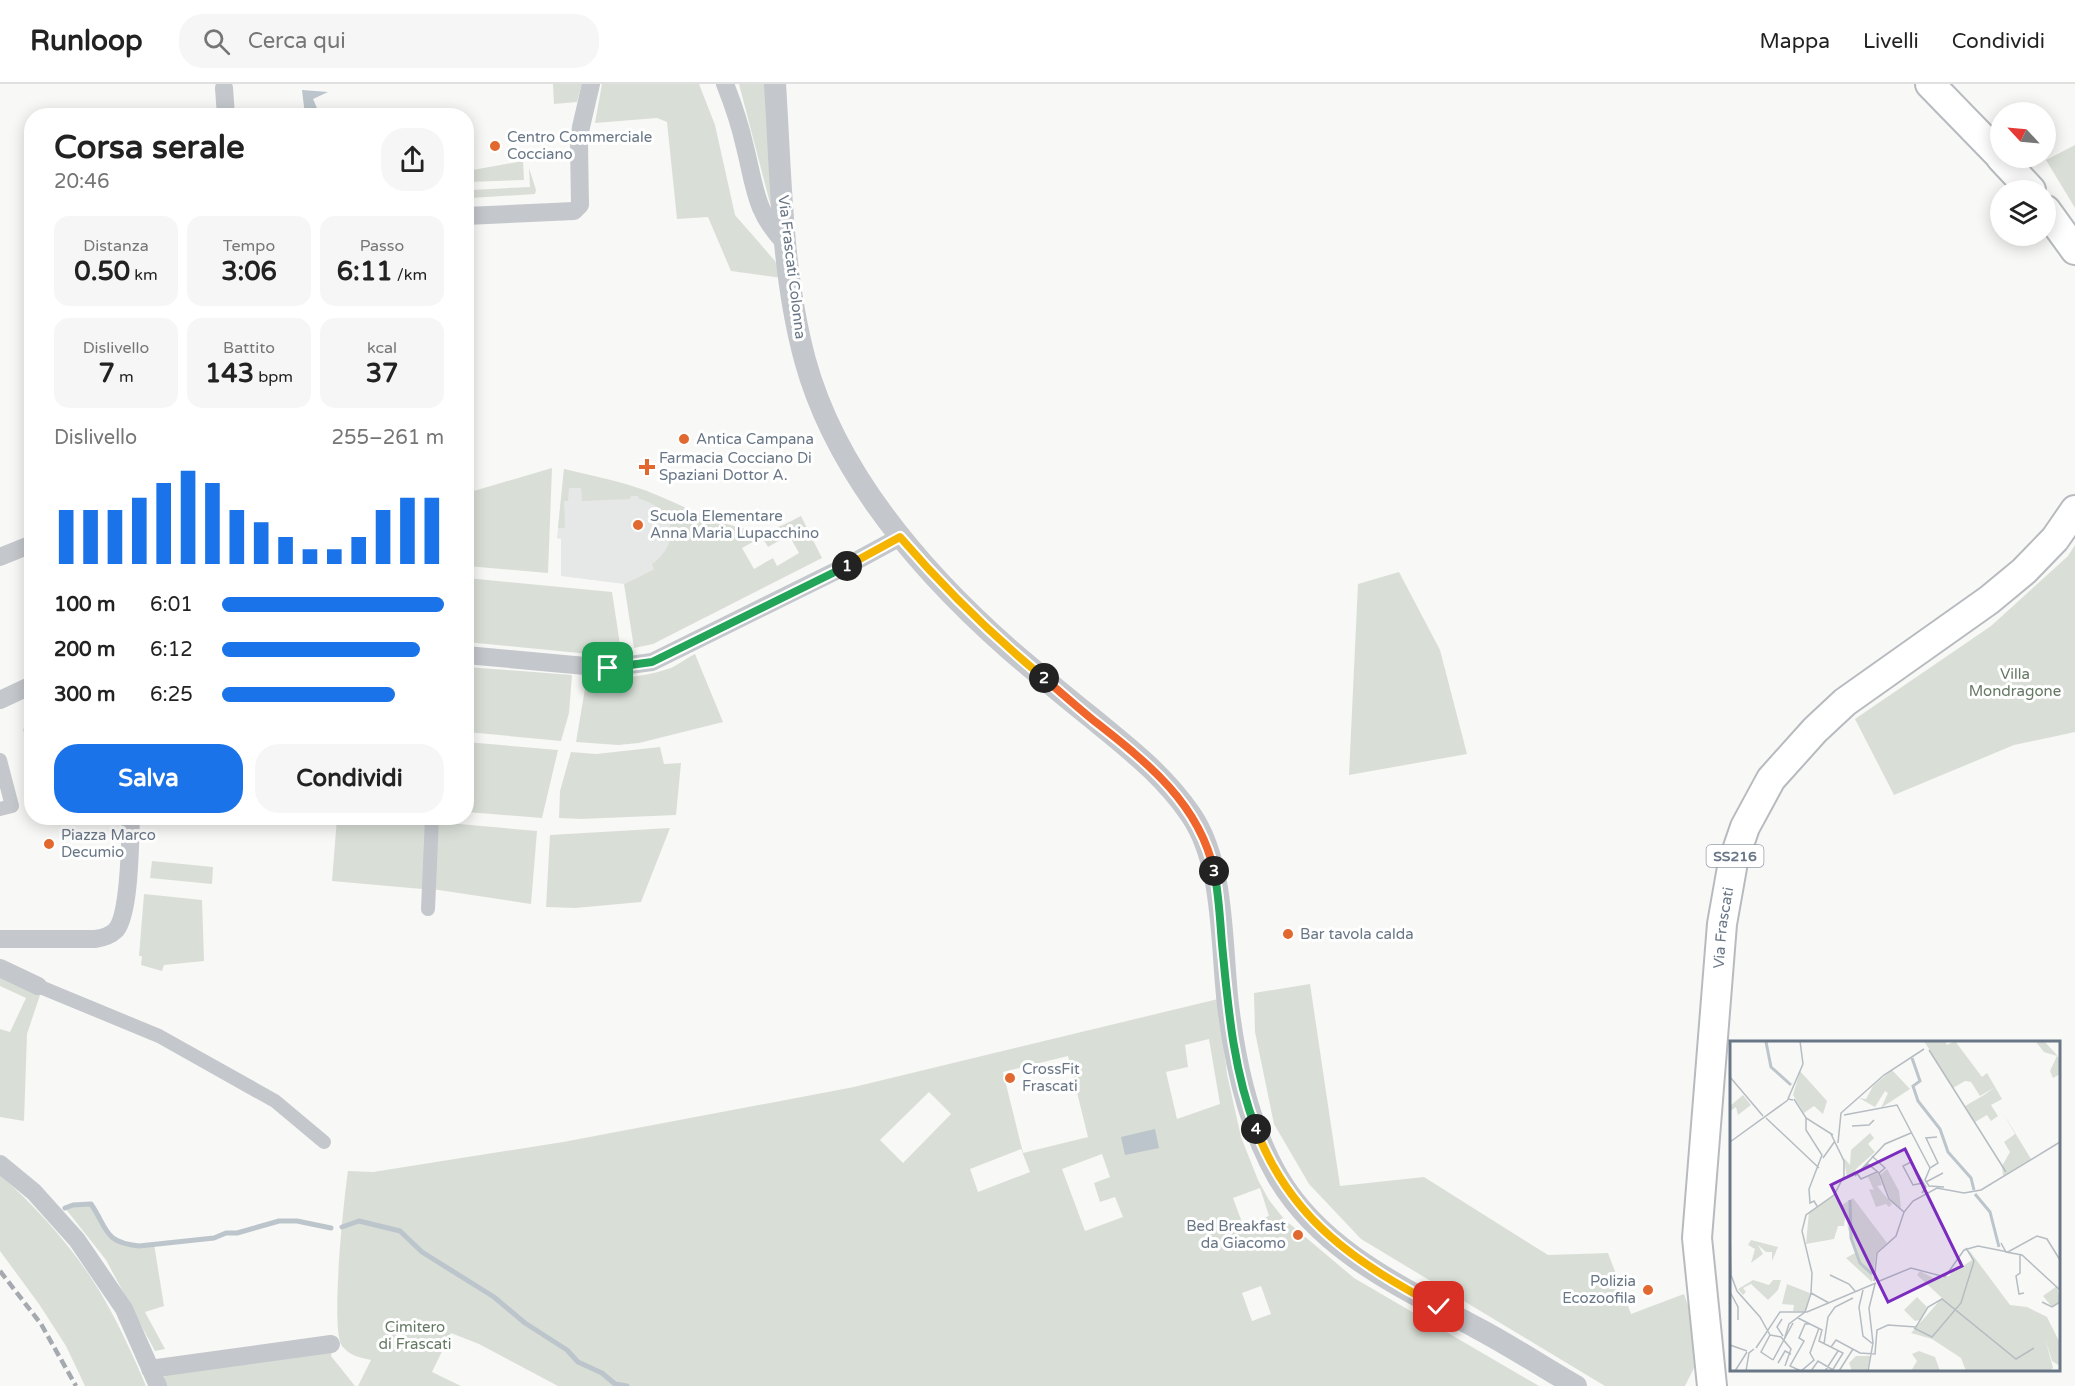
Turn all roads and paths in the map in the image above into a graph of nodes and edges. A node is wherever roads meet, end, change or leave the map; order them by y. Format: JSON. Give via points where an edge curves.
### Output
{"nodes":[{"id":1,"x":591,"y":84,"type":"edge"},
{"id":2,"x":725,"y":84,"type":"edge"},
{"id":3,"x":775,"y":84,"type":"edge"},
{"id":4,"x":1930,"y":84,"type":"edge"},
{"id":5,"x":227,"y":85,"type":"edge"},
{"id":6,"x":226,"y":108,"type":"edge"},
{"id":7,"x":1990,"y":146,"type":"edge"},
{"id":8,"x":2011,"y":168,"type":"edge"},
{"id":9,"x":2022,"y":180,"type":"edge"},
{"id":10,"x":474,"y":216,"type":"edge"},
{"id":11,"x":2056,"y":224,"type":"edge"},
{"id":12,"x":786,"y":244,"type":"junction"},
{"id":13,"x":2075,"y":250,"type":"edge"},
{"id":14,"x":2075,"y":510,"type":"edge"},
{"id":15,"x":900,"y":537,"type":"junction"},
{"id":16,"x":24,"y":546,"type":"edge"},
{"id":17,"x":0,"y":557,"type":"edge"},
{"id":18,"x":474,"y":656,"type":"edge"},
{"id":19,"x":24,"y":689,"type":"edge"},
{"id":20,"x":0,"y":700,"type":"edge"},
{"id":21,"x":0,"y":760,"type":"edge"},
{"id":22,"x":0,"y":809,"type":"edge"},
{"id":23,"x":132,"y":825,"type":"edge"},
{"id":24,"x":432,"y":825,"type":"edge"},
{"id":25,"x":428,"y":909,"type":"dead end"},
{"id":26,"x":0,"y":939,"type":"edge"},
{"id":27,"x":0,"y":968,"type":"edge"},
{"id":28,"x":38,"y":986,"type":"joint"},
{"id":29,"x":324,"y":1143,"type":"dead end"},
{"id":30,"x":0,"y":1164,"type":"edge"},
{"id":31,"x":331,"y":1344,"type":"dead end"},
{"id":32,"x":1708,"y":1348,"type":"junction"},
{"id":33,"x":150,"y":1369,"type":"junction"},
{"id":34,"x":158,"y":1386,"type":"edge"},
{"id":35,"x":1576,"y":1386,"type":"edge"},
{"id":36,"x":1692,"y":1386,"type":"edge"},
{"id":37,"x":1712,"y":1386,"type":"edge"}],
"edges":[{"from":1,"to":10,"type":"street","via":[[580,127],[580,205],[574,211]]},
{"from":2,"to":12,"type":"street","via":[[757,200],[768,224]]},
{"from":3,"to":12,"type":"street","name":"Via Frascati Colonna"},
{"from":4,"to":7,"type":"main road"},
{"from":5,"to":6,"type":"street"},
{"from":8,"to":9,"type":"main road"},
{"from":11,"to":13,"type":"main road"},
{"from":12,"to":15,"type":"street","name":"Via Frascati Colonna","via":[[799,331],[816,395],[843,451]]},
{"from":14,"to":32,"type":"main road","name":"Via Frascati","number":"SS216","via":[[2051,544],[2024,572],[1845,702],[1815,730],[1771,779],[1745,827],[1733,862],[1722,924],[1697,1238]]},
{"from":15,"to":18,"type":"street","via":[[652,662],[608,668]]},
{"from":15,"to":35,"type":"street","name":"Via Frascati Colonna","via":[[993,635],[1147,763],[1194,819],[1215,875],[1228,1008],[1244,1094],[1268,1159],[1295,1202],[1332,1240],[1382,1276]]},
{"from":16,"to":17,"type":"street"},
{"from":19,"to":20,"type":"street"},
{"from":21,"to":22,"type":"street","via":[[12,806]]},
{"from":23,"to":26,"type":"street","via":[[136,882],[116,930],[105,938]]},
{"from":24,"to":25,"type":"street"},
{"from":27,"to":28,"type":"street"},
{"from":28,"to":29,"type":"street","via":[[159,1036],[275,1101]]},
{"from":30,"to":33,"type":"street","via":[[34,1192],[77,1240],[124,1309]]},
{"from":31,"to":33,"type":"street"},
{"from":32,"to":36,"type":"main road","name":"Via Frascati","number":"SS216","via":[[1702,1370]]},
{"from":32,"to":37,"type":"main road","name":"Via Frascati","number":"SS216"},
{"from":33,"to":34,"type":"street"}]}
